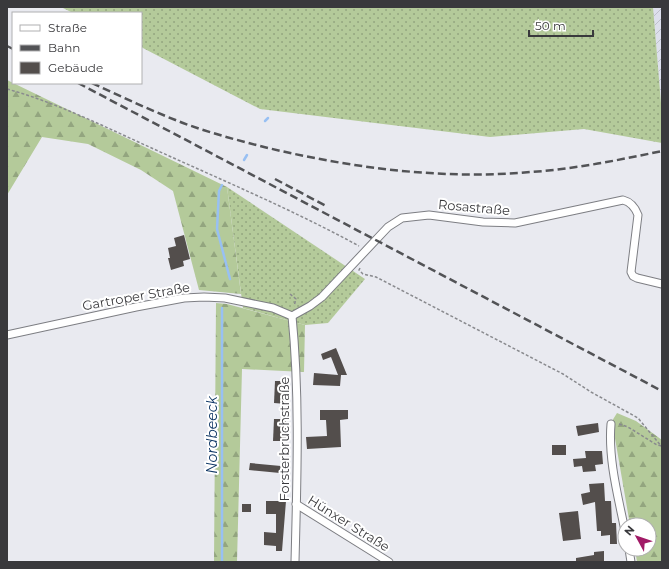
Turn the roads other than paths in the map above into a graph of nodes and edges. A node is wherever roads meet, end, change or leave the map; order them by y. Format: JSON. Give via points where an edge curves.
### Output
{"nodes":[{"id":1,"x":662,"y":284,"type":"edge"},
{"id":2,"x":292,"y":316,"type":"junction"},
{"id":3,"x":7,"y":335,"type":"edge"},
{"id":4,"x":611,"y":424,"type":"road end"},
{"id":5,"x":296,"y":504,"type":"junction"},
{"id":6,"x":622,"y":517,"type":"edge"},
{"id":7,"x":295,"y":562,"type":"edge"},
{"id":8,"x":389,"y":562,"type":"edge"}],
"edges":[{"from":1,"to":2,"type":"street","name":"Rosastraße","via":[[637,278],[631,272],[638,215],[636,209],[623,200],[515,223],[428,216],[402,218],[388,227],[322,297]]},
{"from":2,"to":3,"type":"street","name":"Gartroper Straße","via":[[273,308],[225,298],[184,298]]},
{"from":2,"to":5,"type":"street","name":"Forsterbruchstraße","via":[[296,349]]},
{"from":4,"to":6,"type":"street","via":[[613,466]]},
{"from":5,"to":7,"type":"street","name":"Forsterbruchstraße"},
{"from":5,"to":8,"type":"street","name":"Hünxer Straße"}]}
